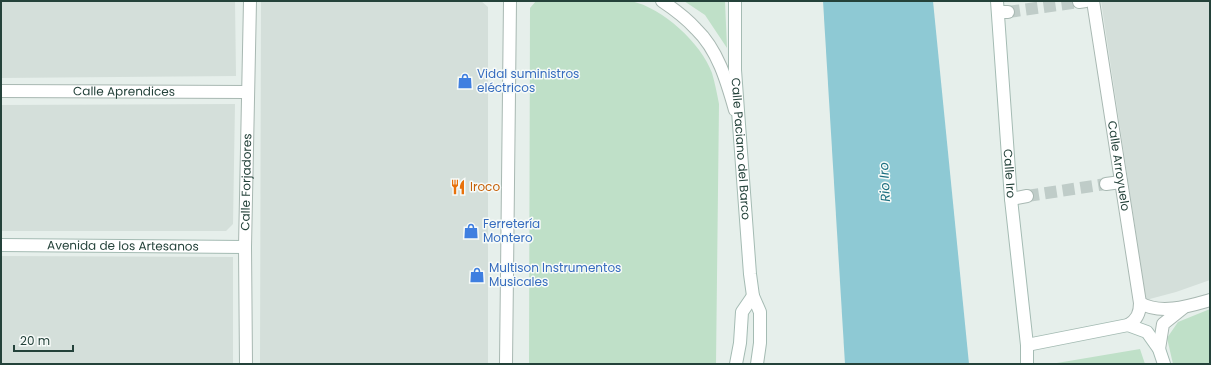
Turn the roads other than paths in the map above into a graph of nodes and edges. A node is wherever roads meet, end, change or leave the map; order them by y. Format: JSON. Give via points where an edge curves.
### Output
{"nodes":[{"id":1,"x":250,"y":1,"type":"edge"},
{"id":2,"x":510,"y":1,"type":"edge"},
{"id":3,"x":662,"y":1,"type":"edge"},
{"id":4,"x":735,"y":1,"type":"edge"},
{"id":5,"x":1093,"y":1,"type":"edge"},
{"id":6,"x":1001,"y":8,"type":"edge"},
{"id":7,"x":1,"y":91,"type":"edge"},
{"id":8,"x":248,"y":92,"type":"junction"},
{"id":9,"x":739,"y":121,"type":"junction"},
{"id":10,"x":1121,"y":182,"type":"junction"},
{"id":11,"x":1106,"y":184,"type":"tunnel mouth"},
{"id":12,"x":1027,"y":196,"type":"tunnel mouth"},
{"id":13,"x":1011,"y":199,"type":"junction"},
{"id":14,"x":1,"y":245,"type":"edge"},
{"id":15,"x":245,"y":247,"type":"junction"},
{"id":16,"x":753,"y":296,"type":"junction"},
{"id":17,"x":1210,"y":300,"type":"edge"},
{"id":18,"x":1140,"y":303,"type":"junction"},
{"id":19,"x":1183,"y":308,"type":"junction"},
{"id":20,"x":1128,"y":325,"type":"junction"},
{"id":21,"x":1027,"y":345,"type":"junction"},
{"id":22,"x":1159,"y":349,"type":"junction"},
{"id":23,"x":246,"y":364,"type":"edge"},
{"id":24,"x":506,"y":364,"type":"edge"},
{"id":25,"x":736,"y":364,"type":"edge"},
{"id":26,"x":757,"y":364,"type":"edge"},
{"id":27,"x":1027,"y":364,"type":"edge"},
{"id":28,"x":1036,"y":364,"type":"edge"},
{"id":29,"x":1164,"y":364,"type":"edge"}],
"edges":[{"from":1,"to":8,"type":"street","name":"Calle Forjadores"},
{"from":2,"to":24,"type":"street"},
{"from":3,"to":9,"type":"street","via":[[698,30],[711,47],[726,78]]},
{"from":4,"to":9,"type":"street","name":"Calle Paciano del Barco","via":[[735,70]]},
{"from":5,"to":10,"type":"street","name":"Calle Arroyuelo"},
{"from":6,"to":13,"type":"street","name":"Calle Iro"},
{"from":7,"to":8,"type":"street","name":"Calle Aprendices"},
{"from":8,"to":15,"type":"street","name":"Calle Forjadores"},
{"from":9,"to":16,"type":"street","name":"Calle Paciano del Barco"},
{"from":10,"to":11,"type":"street"},
{"from":10,"to":18,"type":"street","name":"Calle Arroyuelo"},
{"from":12,"to":13,"type":"street"},
{"from":13,"to":21,"type":"street","name":"Calle Iro"},
{"from":14,"to":15,"type":"street","name":"Avenida de los Artesanos"},
{"from":15,"to":23,"type":"street","name":"Calle Forjadores"},
{"from":16,"to":25,"type":"street","via":[[742,312]]},
{"from":16,"to":26,"type":"street","name":"Calle Paciano del Barco","via":[[760,312]]},
{"from":17,"to":19,"type":"street"},
{"from":18,"to":19,"type":"street","via":[[1152,308]]},
{"from":18,"to":20,"type":"street","name":"Calle Arroyuelo","via":[[1138,316]]},
{"from":19,"to":22,"type":"street","via":[[1163,324]]},
{"from":20,"to":21,"type":"street"},
{"from":20,"to":22,"type":"street","via":[[1147,332]]},
{"from":21,"to":27,"type":"street","name":"Calle Iro"},
{"from":21,"to":28,"type":"street","name":"Calle Iro"},
{"from":22,"to":29,"type":"street"}]}
